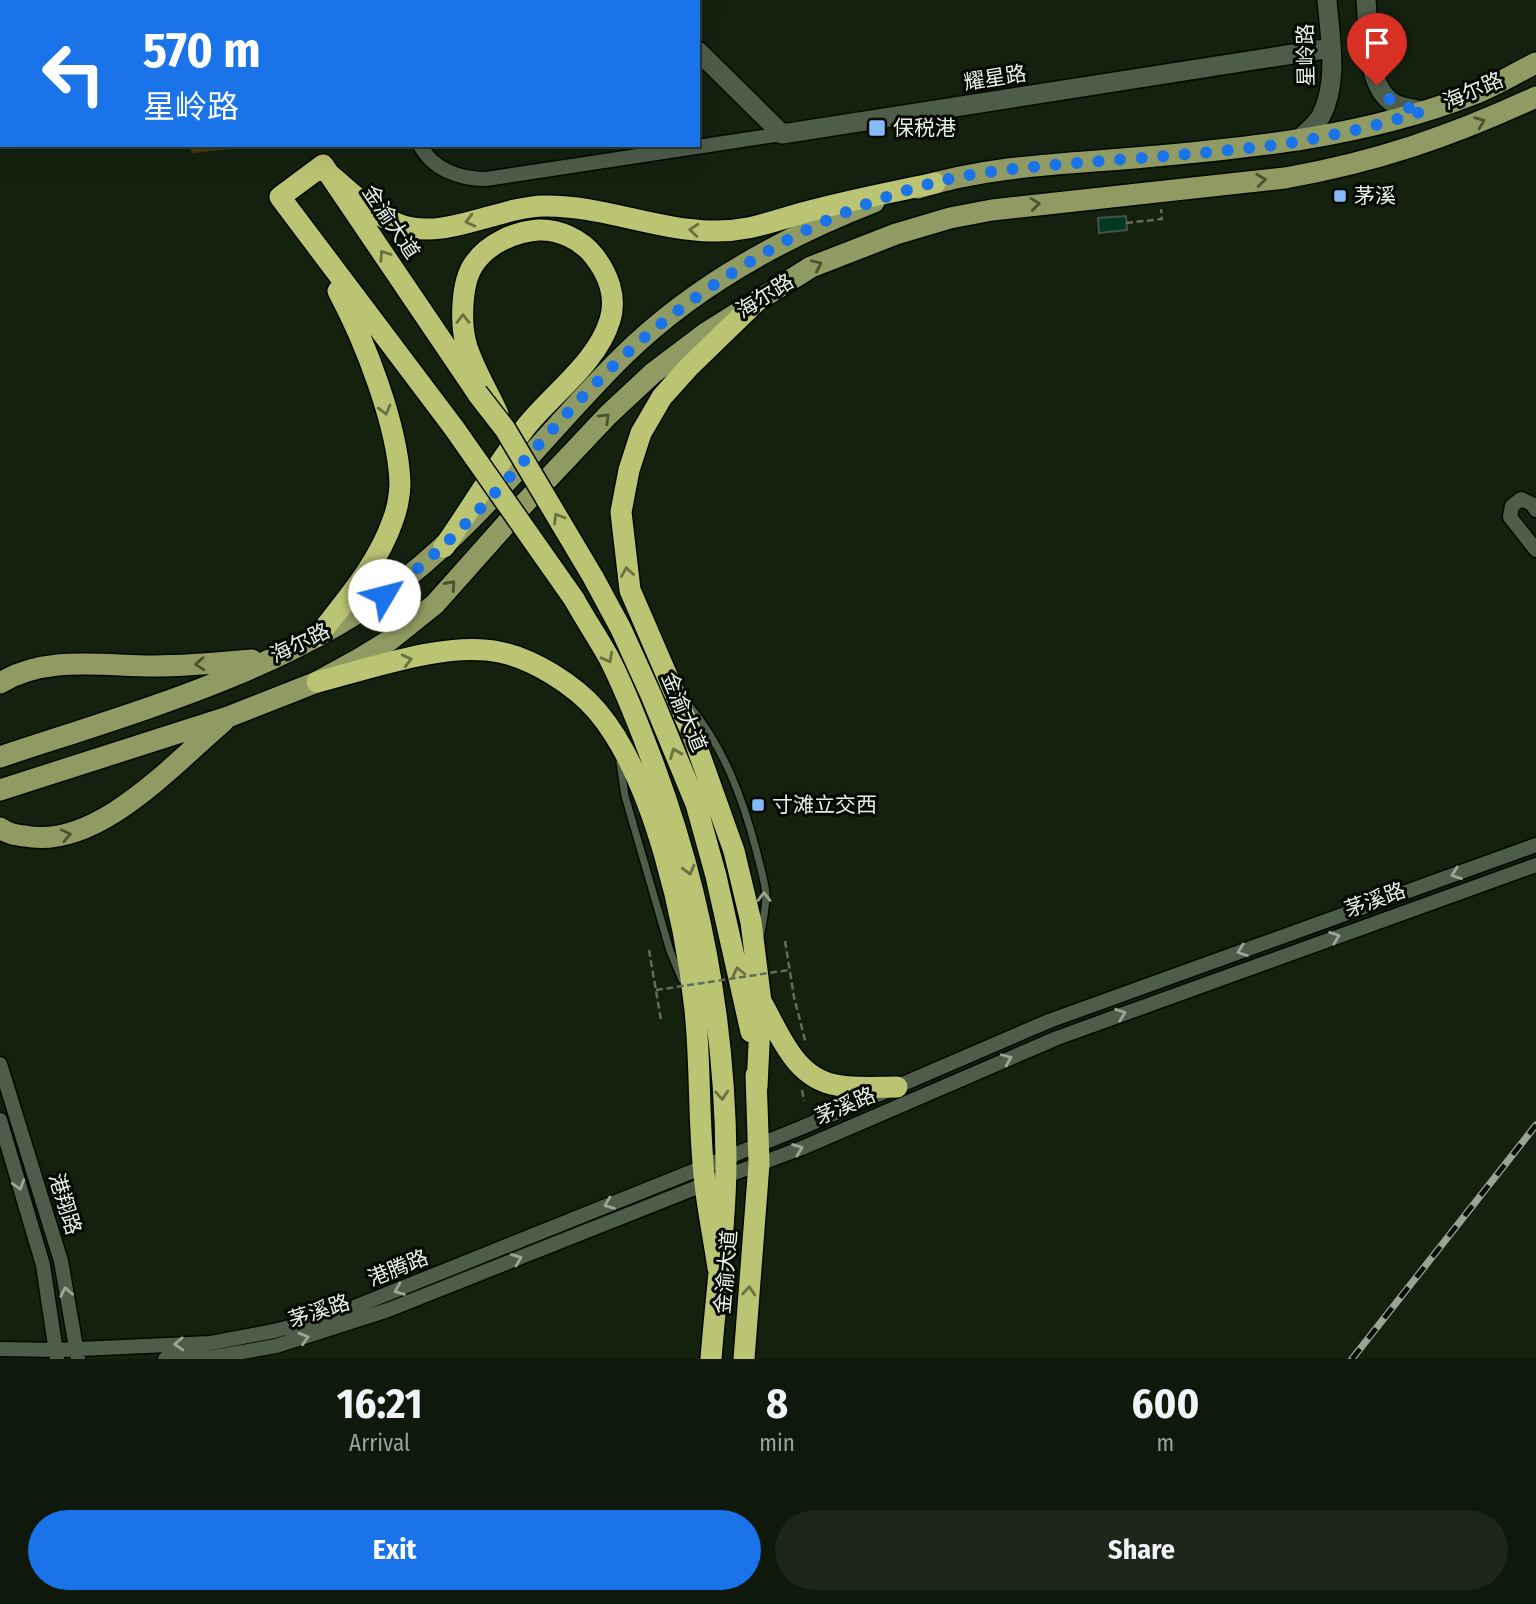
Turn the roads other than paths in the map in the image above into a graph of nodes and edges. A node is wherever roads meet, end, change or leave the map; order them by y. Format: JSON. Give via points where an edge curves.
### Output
{"nodes":[{"id":1,"x":1327,"y":0,"type":"edge"},
{"id":2,"x":1366,"y":0,"type":"edge"},
{"id":3,"x":1331,"y":48,"type":"junction"},
{"id":4,"x":700,"y":53,"type":"edge"},
{"id":5,"x":1536,"y":63,"type":"edge"},
{"id":6,"x":1536,"y":97,"type":"edge"},
{"id":7,"x":1424,"y":111,"type":"junction"},
{"id":8,"x":782,"y":134,"type":"junction"},
{"id":9,"x":1298,"y":141,"type":"junction"},
{"id":10,"x":700,"y":146,"type":"edge"},
{"id":11,"x":422,"y":147,"type":"edge"},
{"id":12,"x":696,"y":147,"type":"edge"},
{"id":13,"x":326,"y":170,"type":"junction"},
{"id":14,"x":935,"y":183,"type":"junction"},
{"id":15,"x":310,"y":236,"type":"junction"},
{"id":16,"x":758,"y":300,"type":"junction"},
{"id":17,"x":481,"y":388,"type":"junction"},
{"id":18,"x":1536,"y":510,"type":"edge"},
{"id":19,"x":444,"y":547,"type":"junction"},
{"id":20,"x":1536,"y":550,"type":"edge"},
{"id":21,"x":318,"y":636,"type":"junction"},
{"id":22,"x":268,"y":659,"type":"junction"},
{"id":23,"x":317,"y":682,"type":"junction"},
{"id":24,"x":0,"y":683,"type":"edge"},
{"id":25,"x":228,"y":717,"type":"junction"},
{"id":26,"x":0,"y":757,"type":"edge"},
{"id":27,"x":0,"y":790,"type":"edge"},
{"id":28,"x":0,"y":828,"type":"edge"},
{"id":29,"x":1536,"y":845,"type":"edge"},
{"id":30,"x":1530,"y":867,"type":"edge"},
{"id":31,"x":761,"y":1002,"type":"junction"},
{"id":32,"x":0,"y":1064,"type":"edge"},
{"id":33,"x":757,"y":1087,"type":"junction"},
{"id":34,"x":897,"y":1087,"type":"junction"},
{"id":35,"x":0,"y":1120,"type":"edge"},
{"id":36,"x":759,"y":1154,"type":"junction"},
{"id":37,"x":726,"y":1166,"type":"junction"},
{"id":38,"x":704,"y":1175,"type":"junction"},
{"id":39,"x":673,"y":1178,"type":"joint"},
{"id":40,"x":718,"y":1268,"type":"junction"},
{"id":41,"x":0,"y":1349,"type":"edge"},
{"id":42,"x":57,"y":1354,"type":"edge"},
{"id":43,"x":77,"y":1354,"type":"edge"},
{"id":44,"x":165,"y":1359,"type":"edge"},
{"id":45,"x":711,"y":1359,"type":"edge"},
{"id":46,"x":744,"y":1359,"type":"edge"}],
"edges":[{"from":1,"to":3,"type":"street","name":"星岭路"},
{"from":2,"to":7,"type":"street","via":[[1377,85],[1395,104]]},
{"from":3,"to":8,"type":"street","name":"耀星路"},
{"from":3,"to":9,"type":"street","name":"星岭路","via":[[1329,98],[1320,119]]},
{"from":4,"to":8,"type":"street"},
{"from":5,"to":7,"type":"main road","name":"海尔路","via":[[1475,93]]},
{"from":16,"to":6,"type":"main road","name":"海尔路","one_way":true,"via":[[811,267],[950,218],[1334,169],[1435,141]]},
{"from":7,"to":9,"type":"main road","name":"海尔路"},
{"from":8,"to":10,"type":"street"},
{"from":9,"to":14,"type":"main road","name":"海尔路","via":[[1034,167]]},
{"from":11,"to":12,"type":"street","via":[[434,163],[451,173],[486,179]]},
{"from":14,"to":13,"type":"highway","one_way":true,"via":[[737,230],[688,229],[587,209],[543,206],[433,230],[397,224]]},
{"from":13,"to":15,"type":"highway","name":"金渝大道","via":[[280,197]]},
{"from":17,"to":13,"type":"highway","name":"金渝大道","one_way":true},
{"from":14,"to":19,"type":"main road","name":"海尔路","via":[[828,220],[783,242],[702,293],[626,354]]},
{"from":15,"to":21,"type":"highway","one_way":true,"via":[[364,345],[391,435],[400,485],[394,519],[378,555]]},
{"from":15,"to":37,"type":"highway","name":"金渝大道","one_way":true,"bridge":true,"via":[[454,428],[574,599],[631,704],[688,866],[707,945]]},
{"from":23,"to":16,"type":"main road","name":"海尔路","one_way":true,"via":[[390,640],[435,604],[569,456],[653,373]]},
{"from":31,"to":16,"type":"highway","one_way":true,"via":[[751,922],[734,851],[706,769],[630,590],[621,512],[641,433],[662,397]]},
{"from":17,"to":19,"type":"highway","one_way":true,"via":[[462,327],[472,265],[485,251],[520,233],[540,230],[577,241],[592,252],[610,281],[611,319],[587,360],[526,428]]},
{"from":33,"to":17,"type":"highway","name":"金渝大道","one_way":true,"bridge":true,"via":[[750,1023],[696,804],[621,629]]},
{"from":18,"to":20,"type":"street","via":[[1521,499],[1512,506],[1510,517]]},
{"from":19,"to":21,"type":"main road","name":"海尔路","via":[[364,609]]},
{"from":21,"to":22,"type":"main road","name":"海尔路"},
{"from":22,"to":24,"type":"main road","one_way":true,"via":[[182,666],[52,664]]},
{"from":22,"to":26,"type":"main road","name":"海尔路","via":[[164,702]]},
{"from":23,"to":25,"type":"main road","name":"海尔路"},
{"from":23,"to":38,"type":"highway","one_way":true,"via":[[426,655],[461,650],[499,652],[537,666],[569,685],[597,710],[636,774],[658,837],[687,951],[695,1010]]},
{"from":25,"to":27,"type":"main road","name":"海尔路"},
{"from":28,"to":25,"type":"main road","one_way":true,"via":[[42,840],[81,831],[108,818]]},
{"from":29,"to":34,"type":"street","name":"茅溪路","one_way":true,"via":[[1049,1021]]},
{"from":36,"to":30,"type":"street","name":"茅溪路","one_way":true,"via":[[802,1148],[1056,1038]]},
{"from":31,"to":33,"type":"highway"},
{"from":31,"to":34,"type":"highway","via":[[804,1070],[833,1085]]},
{"from":43,"to":32,"type":"street","name":"港翔路","one_way":true,"via":[[61,1261]]},
{"from":33,"to":36,"type":"highway","name":"金渝大道"},
{"from":34,"to":36,"type":"street","name":"茅溪路"},
{"from":35,"to":42,"type":"street","name":"港翔路","one_way":true,"via":[[43,1265]]},
{"from":36,"to":37,"type":"street","name":"茅溪路"},
{"from":46,"to":36,"type":"highway","name":"金渝大道","one_way":true},
{"from":37,"to":38,"type":"street","name":"茅溪路"},
{"from":37,"to":40,"type":"highway","name":"金渝大道"},
{"from":38,"to":39,"type":"street","name":"茅溪路"},
{"from":38,"to":40,"type":"highway"},
{"from":44,"to":38,"type":"street","name":"茅溪路","one_way":true,"via":[[214,1357],[276,1346],[388,1310]]},
{"from":39,"to":43,"type":"street","name":"港腾路","one_way":true,"via":[[332,1316],[211,1342]]},
{"from":40,"to":45,"type":"highway","name":"金渝大道"},
{"from":41,"to":42,"type":"street","name":"港腾路"},
{"from":42,"to":43,"type":"street","name":"港腾路"}]}
